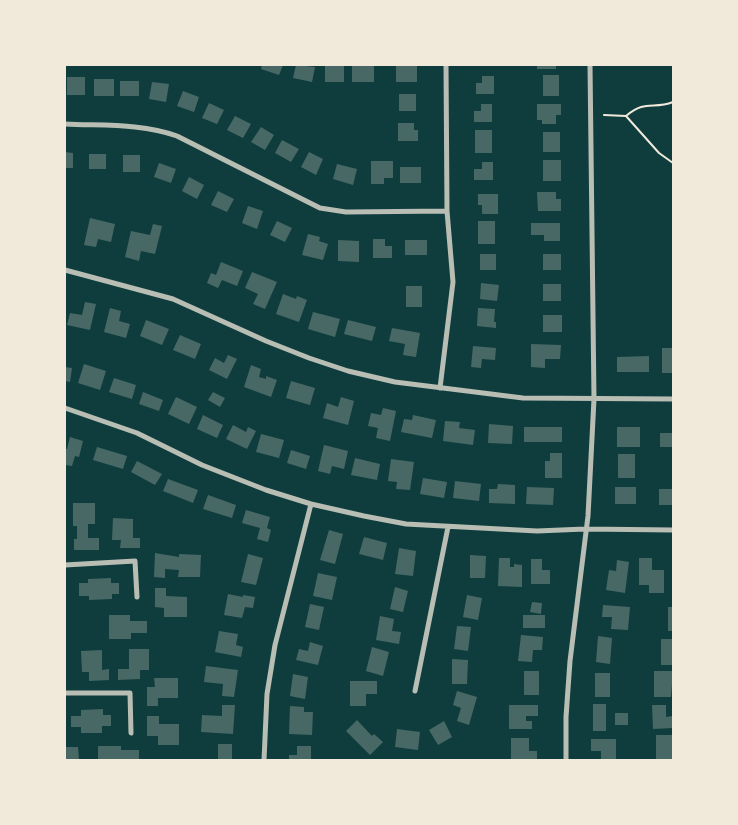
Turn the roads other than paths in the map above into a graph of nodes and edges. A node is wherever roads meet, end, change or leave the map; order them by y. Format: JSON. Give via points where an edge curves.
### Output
{"nodes":[{"id":1,"x":446,"y":65,"type":"edge"},
{"id":2,"x":590,"y":65,"type":"edge"},
{"id":3,"x":65,"y":124,"type":"edge"},
{"id":4,"x":447,"y":211,"type":"junction"},
{"id":5,"x":65,"y":270,"type":"edge"},
{"id":6,"x":440,"y":388,"type":"junction"},
{"id":7,"x":594,"y":399,"type":"junction"},
{"id":8,"x":673,"y":399,"type":"edge"},
{"id":9,"x":65,"y":408,"type":"edge"},
{"id":10,"x":311,"y":504,"type":"junction"},
{"id":11,"x":448,"y":527,"type":"junction"},
{"id":12,"x":585,"y":528,"type":"junction"},
{"id":13,"x":673,"y":530,"type":"edge"},
{"id":14,"x":65,"y":565,"type":"edge"},
{"id":15,"x":136,"y":597,"type":"dead end"},
{"id":16,"x":415,"y":691,"type":"dead end"},
{"id":17,"x":65,"y":692,"type":"edge"},
{"id":18,"x":131,"y":733,"type":"dead end"},
{"id":19,"x":264,"y":760,"type":"edge"},
{"id":20,"x":566,"y":760,"type":"edge"}],
"edges":[{"from":1,"to":4,"type":"street"},
{"from":2,"to":7,"type":"street"},
{"from":3,"to":4,"type":"street","via":[[136,127],[165,132],[331,210]]},
{"from":4,"to":6,"type":"street","via":[[453,282]]},
{"from":5,"to":6,"type":"street","via":[[173,299],[266,341],[348,371]]},
{"from":6,"to":7,"type":"street","via":[[523,398]]},
{"from":7,"to":8,"type":"street"},
{"from":7,"to":12,"type":"street"},
{"from":9,"to":10,"type":"street","via":[[137,433],[266,490]]},
{"from":10,"to":11,"type":"street","via":[[406,524]]},
{"from":10,"to":19,"type":"street","via":[[274,645],[267,694]]},
{"from":11,"to":12,"type":"street","via":[[537,531]]},
{"from":11,"to":16,"type":"street"},
{"from":12,"to":13,"type":"street"},
{"from":12,"to":20,"type":"street","via":[[570,661]]},
{"from":14,"to":15,"type":"street","via":[[135,561]]},
{"from":17,"to":18,"type":"street","via":[[130,693]]}]}
